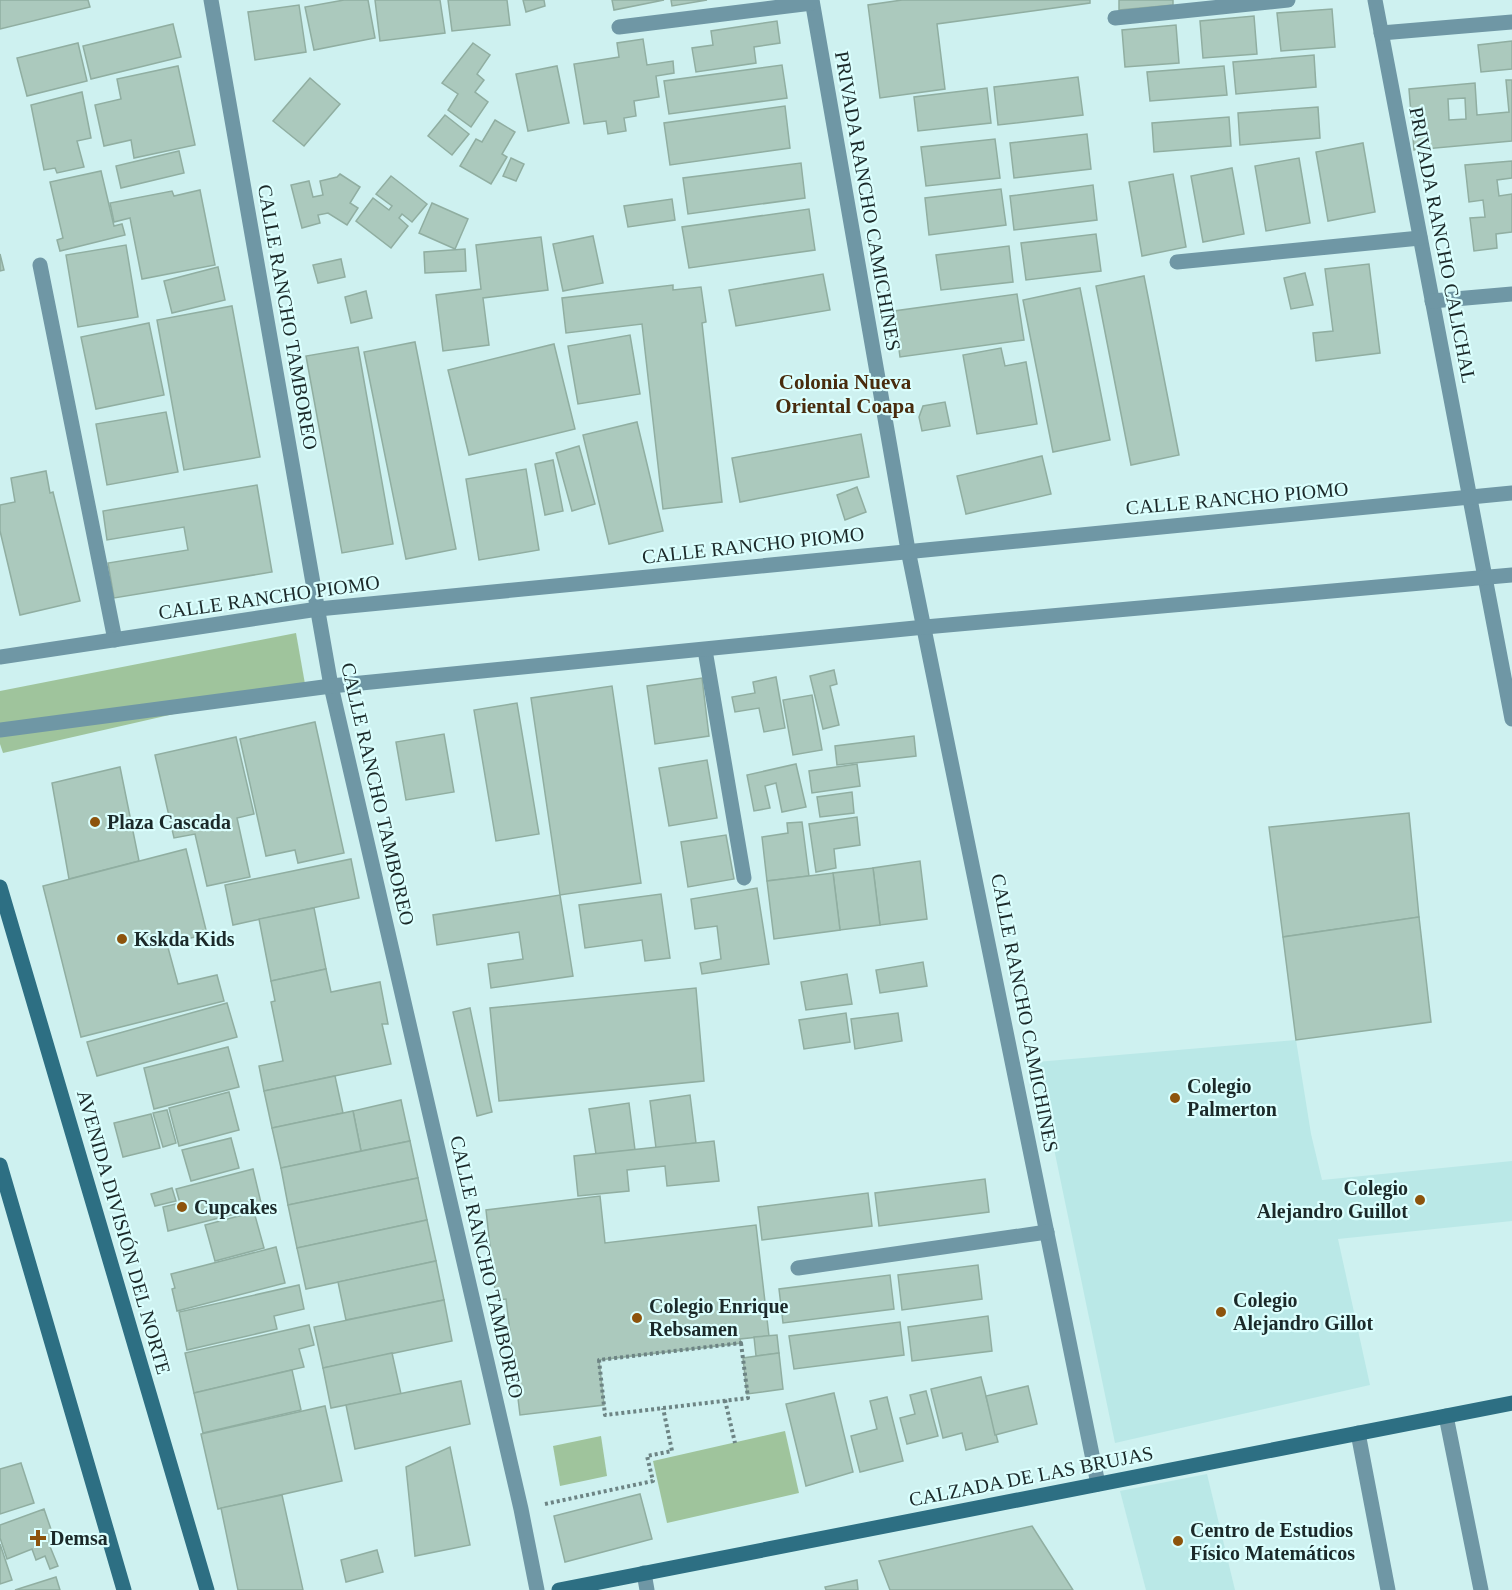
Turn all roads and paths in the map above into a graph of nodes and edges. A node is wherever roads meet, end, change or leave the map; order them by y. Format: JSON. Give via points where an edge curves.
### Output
{"nodes":[{"id":1,"x":212,"y":0,"type":"edge"},
{"id":2,"x":1288,"y":0,"type":"edge"},
{"id":3,"x":1375,"y":0,"type":"edge"},
{"id":4,"x":812,"y":1,"type":"edge"},
{"id":5,"x":1115,"y":18,"type":"dead end"},
{"id":6,"x":1512,"y":22,"type":"edge"},
{"id":7,"x":619,"y":27,"type":"dead end"},
{"id":8,"x":1381,"y":33,"type":"junction"},
{"id":9,"x":1420,"y":238,"type":"junction"},
{"id":10,"x":1177,"y":262,"type":"dead end"},
{"id":11,"x":40,"y":265,"type":"dead end"},
{"id":12,"x":1512,"y":294,"type":"edge"},
{"id":13,"x":1432,"y":301,"type":"junction"},
{"id":14,"x":1512,"y":493,"type":"edge"},
{"id":15,"x":1470,"y":497,"type":"junction"},
{"id":16,"x":908,"y":550,"type":"junction"},
{"id":17,"x":1512,"y":575,"type":"edge"},
{"id":18,"x":1484,"y":578,"type":"junction"},
{"id":19,"x":318,"y":609,"type":"junction"},
{"id":20,"x":925,"y":627,"type":"junction"},
{"id":21,"x":115,"y":640,"type":"junction"},
{"id":22,"x":705,"y":650,"type":"junction"},
{"id":23,"x":0,"y":657,"type":"edge"},
{"id":24,"x":331,"y":686,"type":"junction"},
{"id":25,"x":1512,"y":719,"type":"edge"},
{"id":26,"x":0,"y":730,"type":"edge"},
{"id":27,"x":744,"y":878,"type":"dead end"},
{"id":28,"x":0,"y":887,"type":"edge"},
{"id":29,"x":0,"y":1165,"type":"edge"},
{"id":30,"x":1047,"y":1232,"type":"junction"},
{"id":31,"x":798,"y":1268,"type":"dead end"},
{"id":32,"x":725,"y":1400,"type":"junction"},
{"id":33,"x":1512,"y":1403,"type":"edge"},
{"id":34,"x":663,"y":1408,"type":"junction"},
{"id":35,"x":1446,"y":1416,"type":"junction"},
{"id":36,"x":1358,"y":1433,"type":"junction"},
{"id":37,"x":735,"y":1443,"type":"dead end"},
{"id":38,"x":1098,"y":1484,"type":"junction"},
{"id":39,"x":521,"y":1509,"type":"junction"},
{"id":40,"x":644,"y":1573,"type":"junction"},
{"id":41,"x":124,"y":1590,"type":"edge"},
{"id":42,"x":207,"y":1590,"type":"edge"},
{"id":43,"x":537,"y":1590,"type":"edge"},
{"id":44,"x":559,"y":1590,"type":"edge"},
{"id":45,"x":647,"y":1590,"type":"edge"},
{"id":46,"x":1388,"y":1590,"type":"edge"},
{"id":47,"x":1481,"y":1590,"type":"edge"}],
"edges":[{"from":1,"to":19,"type":"street","name":"CALLE RANCHO TAMBOREO"},
{"from":2,"to":5,"type":"street"},
{"from":3,"to":8,"type":"street","name":"PRIVADA RANCHO CALICHAL"},
{"from":4,"to":7,"type":"street"},
{"from":4,"to":16,"type":"street","name":"PRIVADA RANCHO CAMICHINES"},
{"from":6,"to":8,"type":"street"},
{"from":8,"to":9,"type":"street","name":"PRIVADA RANCHO CALICHAL"},
{"from":9,"to":10,"type":"street"},
{"from":9,"to":13,"type":"street","name":"PRIVADA RANCHO CALICHAL"},
{"from":11,"to":21,"type":"street"},
{"from":12,"to":13,"type":"street"},
{"from":13,"to":15,"type":"street","name":"PRIVADA RANCHO CALICHAL"},
{"from":14,"to":15,"type":"street","name":"CALLE RANCHO PIOMO"},
{"from":15,"to":16,"type":"street","name":"CALLE RANCHO PIOMO"},
{"from":15,"to":18,"type":"street","name":"PRIVADA RANCHO CALICHAL"},
{"from":16,"to":19,"type":"street","name":"CALLE RANCHO PIOMO"},
{"from":16,"to":20,"type":"street","name":"CALLE RANCHO CAMICHINES"},
{"from":17,"to":18,"type":"street"},
{"from":18,"to":20,"type":"street"},
{"from":18,"to":25,"type":"street","name":"PRIVADA RANCHO CALICHAL"},
{"from":19,"to":21,"type":"street","name":"CALLE RANCHO PIOMO"},
{"from":19,"to":24,"type":"street","name":"CALLE RANCHO TAMBOREO"},
{"from":20,"to":22,"type":"street"},
{"from":20,"to":30,"type":"street","name":"CALLE RANCHO CAMICHINES"},
{"from":21,"to":23,"type":"street","name":"CALLE RANCHO PIOMO"},
{"from":22,"to":24,"type":"street"},
{"from":22,"to":27,"type":"street"},
{"from":24,"to":26,"type":"street"},
{"from":24,"to":39,"type":"street","name":"CALLE RANCHO TAMBOREO"},
{"from":28,"to":42,"type":"main road","name":"AVENIDA DIVISIÓN DEL NORTE"},
{"from":29,"to":41,"type":"main road"},
{"from":30,"to":31,"type":"street"},
{"from":30,"to":38,"type":"street","name":"CALLE RANCHO CAMICHINES"},
{"from":32,"to":34,"type":"path"},
{"from":32,"to":34,"type":"path","via":[[747,1398],[741,1343],[599,1360],[605,1415]]},
{"from":32,"to":37,"type":"path"},
{"from":33,"to":35,"type":"main road","name":"CALZADA DE LAS BRUJAS"},
{"from":34,"to":39,"type":"path","via":[[672,1451],[648,1456],[653,1481]]},
{"from":35,"to":36,"type":"main road","name":"CALZADA DE LAS BRUJAS"},
{"from":35,"to":47,"type":"street"},
{"from":36,"to":38,"type":"main road","name":"CALZADA DE LAS BRUJAS"},
{"from":36,"to":46,"type":"street"},
{"from":38,"to":40,"type":"main road","name":"CALZADA DE LAS BRUJAS"},
{"from":39,"to":43,"type":"street","name":"CALLE RANCHO TAMBOREO"},
{"from":40,"to":44,"type":"main road","name":"CALZADA DE LAS BRUJAS"},
{"from":40,"to":45,"type":"street"}]}
